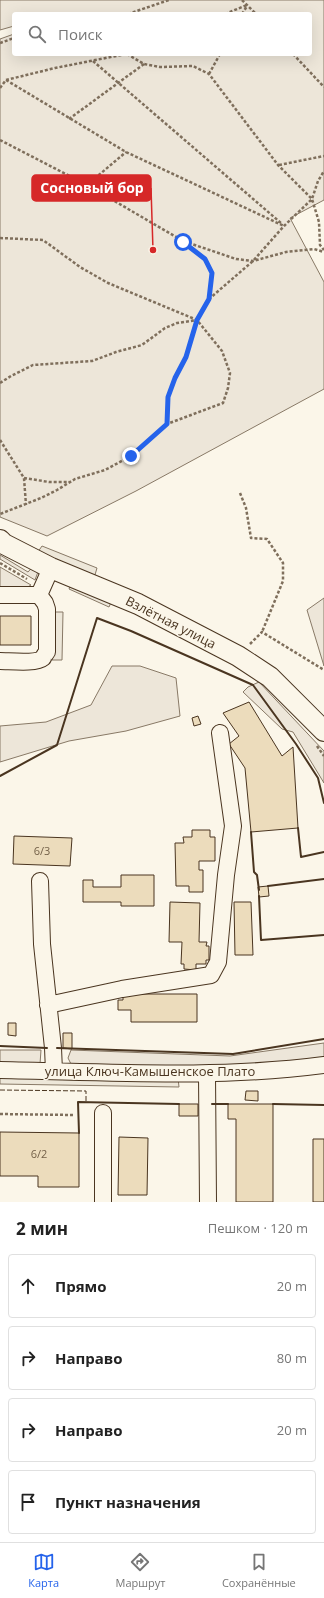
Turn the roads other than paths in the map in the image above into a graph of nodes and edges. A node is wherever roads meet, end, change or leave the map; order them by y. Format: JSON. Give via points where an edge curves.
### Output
{"nodes":[{"id":1,"x":0,"y":540,"type":"edge"},
{"id":2,"x":50,"y":568,"type":"junction"},
{"id":3,"x":40,"y":592,"type":"junction"},
{"id":4,"x":0,"y":595,"type":"edge"},
{"id":5,"x":0,"y":661,"type":"edge"},
{"id":6,"x":220,"y":733,"type":"dead end"},
{"id":7,"x":320,"y":737,"type":"edge"},
{"id":8,"x":40,"y":881,"type":"dead end"},
{"id":9,"x":48,"y":1005,"type":"junction"},
{"id":10,"x":324,"y":1064,"type":"edge"},
{"id":11,"x":0,"y":1070,"type":"edge"},
{"id":12,"x":54,"y":1071,"type":"junction"},
{"id":13,"x":207,"y":1074,"type":"junction"},
{"id":14,"x":103,"y":1113,"type":"dead end"},
{"id":15,"x":103,"y":1202,"type":"edge"},
{"id":16,"x":208,"y":1202,"type":"edge"}],
"edges":[{"from":1,"to":2,"type":"main road","name":"Взлётная улица"},
{"from":2,"to":3,"type":"street"},
{"from":2,"to":7,"type":"main road","name":"Взлётная улица","via":[[138,604],[238,656],[270,677]]},
{"from":3,"to":4,"type":"street"},
{"from":3,"to":5,"type":"street","via":[[47,609],[46,652],[43,658],[30,661]]},
{"from":6,"to":9,"type":"street","via":[[233,826],[218,962],[211,976],[122,989]]},
{"from":8,"to":9,"type":"street","via":[[42,944]]},
{"from":9,"to":12,"type":"street"},
{"from":10,"to":13,"type":"street","name":"улица Ключ-Камышенское Плато","via":[[280,1070]]},
{"from":11,"to":12,"type":"street","name":"улица Ключ-Камышенское Плато"},
{"from":12,"to":13,"type":"street","name":"улица Ключ-Камышенское Плато"},
{"from":13,"to":16,"type":"street"},
{"from":14,"to":15,"type":"street"}]}
